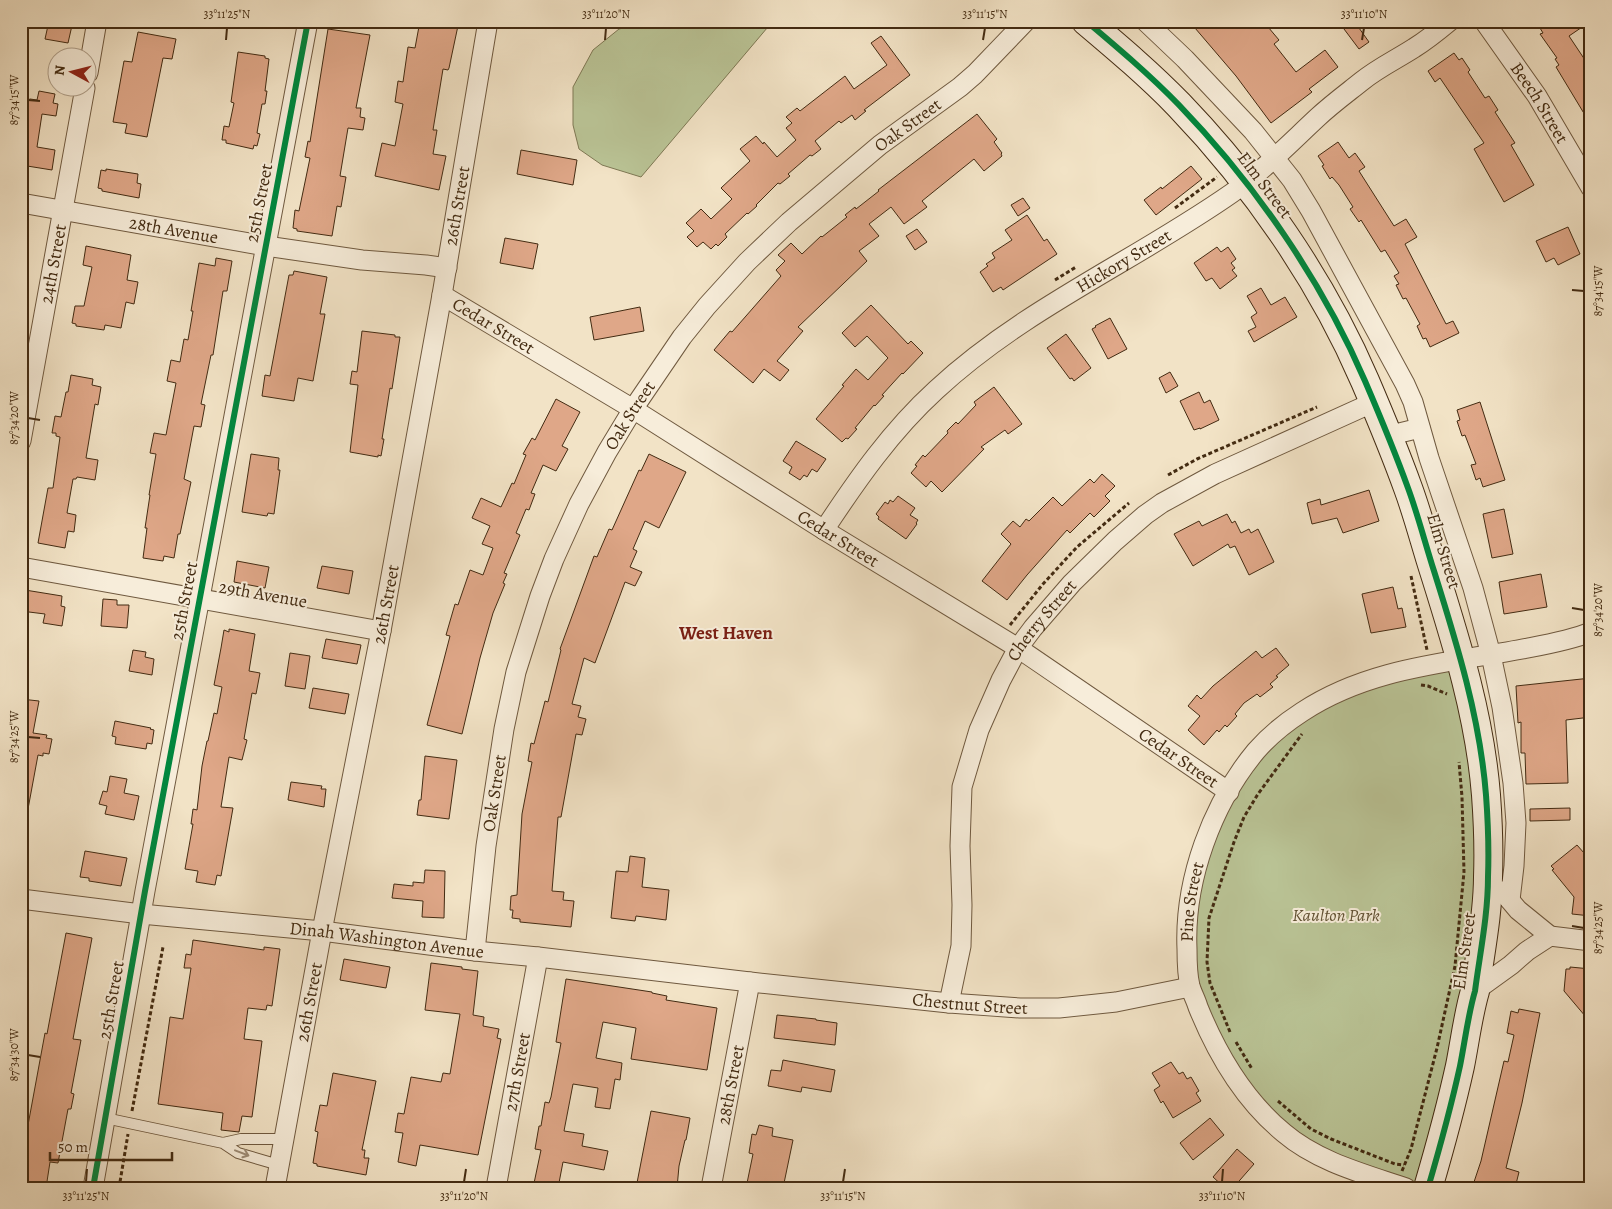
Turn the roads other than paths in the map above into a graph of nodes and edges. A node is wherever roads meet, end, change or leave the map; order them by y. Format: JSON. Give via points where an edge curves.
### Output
{"nodes":[{"id":1,"x":97,"y":21,"type":"edge"},
{"id":2,"x":308,"y":21,"type":"edge"},
{"id":3,"x":488,"y":21,"type":"edge"},
{"id":4,"x":1026,"y":21,"type":"edge"},
{"id":5,"x":1086,"y":21,"type":"edge"},
{"id":6,"x":1145,"y":21,"type":"edge"},
{"id":7,"x":1450,"y":21,"type":"edge"},
{"id":8,"x":1484,"y":21,"type":"edge"},
{"id":9,"x":92,"y":48,"type":"edge"},
{"id":10,"x":83,"y":98,"type":"edge"},
{"id":11,"x":1275,"y":159,"type":"junction"},
{"id":12,"x":1239,"y":187,"type":"junction"},
{"id":13,"x":1591,"y":188,"type":"edge"},
{"id":14,"x":21,"y":203,"type":"edge"},
{"id":15,"x":63,"y":210,"type":"junction"},
{"id":16,"x":266,"y":246,"type":"junction"},
{"id":17,"x":446,"y":268,"type":"junction"},
{"id":18,"x":442,"y":295,"type":"junction"},
{"id":19,"x":1374,"y":402,"type":"junction"},
{"id":20,"x":634,"y":408,"type":"junction"},
{"id":21,"x":1420,"y":428,"type":"junction"},
{"id":22,"x":1388,"y":436,"type":"junction"},
{"id":23,"x":21,"y":441,"type":"edge"},
{"id":24,"x":824,"y":530,"type":"junction"},
{"id":25,"x":21,"y":567,"type":"edge"},
{"id":26,"x":200,"y":598,"type":"junction"},
{"id":27,"x":381,"y":631,"type":"junction"},
{"id":28,"x":1591,"y":632,"type":"edge"},
{"id":29,"x":1018,"y":648,"type":"junction"},
{"id":30,"x":1491,"y":655,"type":"junction"},
{"id":31,"x":1450,"y":662,"type":"junction"},
{"id":32,"x":1229,"y":792,"type":"junction"},
{"id":33,"x":1488,"y":877,"type":"junction"},
{"id":34,"x":21,"y":899,"type":"edge"},
{"id":35,"x":1510,"y":900,"type":"junction"},
{"id":36,"x":141,"y":914,"type":"junction"},
{"id":37,"x":322,"y":931,"type":"junction"},
{"id":38,"x":1550,"y":936,"type":"junction"},
{"id":39,"x":1591,"y":941,"type":"edge"},
{"id":40,"x":475,"y":951,"type":"junction"},
{"id":41,"x":538,"y":957,"type":"junction"},
{"id":42,"x":750,"y":982,"type":"junction"},
{"id":43,"x":1190,"y":987,"type":"junction"},
{"id":44,"x":1475,"y":991,"type":"junction"},
{"id":45,"x":949,"y":1003,"type":"junction"},
{"id":46,"x":105,"y":1118,"type":"junction"},
{"id":47,"x":284,"y":1139,"type":"junction"},
{"id":48,"x":223,"y":1142,"type":"junction"},
{"id":49,"x":279,"y":1165,"type":"junction"},
{"id":50,"x":1401,"y":1186,"type":"edge"},
{"id":51,"x":93,"y":1188,"type":"edge"},
{"id":52,"x":275,"y":1188,"type":"edge"},
{"id":53,"x":496,"y":1188,"type":"edge"},
{"id":54,"x":711,"y":1188,"type":"edge"},
{"id":55,"x":1428,"y":1188,"type":"edge"}],
"edges":[{"from":1,"to":9,"type":"street"},
{"from":2,"to":16,"type":"street","name":"25th Street"},
{"from":3,"to":17,"type":"street","name":"26th Street"},
{"from":4,"to":20,"type":"street","name":"Oak Street","via":[[960,87],[880,145],[747,262],[682,337]]},
{"from":5,"to":12,"type":"street","name":"Elm Street","via":[[1136,64],[1205,133]]},
{"from":6,"to":11,"type":"street","name":"Elm Street","via":[[1192,66]]},
{"from":7,"to":11,"type":"street","name":"Hickory Street","via":[[1365,79],[1319,116]]},
{"from":8,"to":13,"type":"street","name":"Beech Street","via":[[1537,96]]},
{"from":10,"to":15,"type":"street","name":"24th Street"},
{"from":11,"to":12,"type":"street","name":"Hickory Street"},
{"from":11,"to":21,"type":"street","name":"Elm Street","via":[[1312,211],[1405,384]]},
{"from":12,"to":19,"type":"street","name":"Elm Street","via":[[1278,226],[1310,276],[1339,327]]},
{"from":12,"to":24,"type":"street","name":"Hickory Street","via":[[1170,234],[1036,313],[970,360],[936,390],[878,452]]},
{"from":14,"to":15,"type":"street","name":"28th Avenue"},
{"from":15,"to":16,"type":"street","name":"28th Avenue"},
{"from":15,"to":23,"type":"street","name":"24th Street"},
{"from":16,"to":17,"type":"street","name":"28th Avenue"},
{"from":16,"to":26,"type":"street","name":"25th Street"},
{"from":17,"to":18,"type":"street","name":"26th Street"},
{"from":18,"to":20,"type":"street","name":"Cedar Street"},
{"from":18,"to":27,"type":"street","name":"26th Street"},
{"from":19,"to":22,"type":"street","name":"Elm Street"},
{"from":19,"to":29,"type":"street","name":"Cherry Street","via":[[1215,474],[1151,511],[1115,540],[1072,583]]},
{"from":20,"to":24,"type":"street","name":"Cedar Street"},
{"from":20,"to":40,"type":"street","name":"Oak Street","via":[[607,452],[554,559],[516,672],[486,846]]},
{"from":21,"to":22,"type":"street"},
{"from":21,"to":30,"type":"street","name":"Elm Street","via":[[1473,588]]},
{"from":22,"to":31,"type":"street","name":"Elm Street","via":[[1408,488]]},
{"from":24,"to":29,"type":"street","name":"Cedar Street"},
{"from":25,"to":26,"type":"street","name":"29th Avenue"},
{"from":26,"to":27,"type":"street","name":"29th Avenue"},
{"from":26,"to":36,"type":"street","name":"25th Street"},
{"from":27,"to":37,"type":"street","name":"26th Street"},
{"from":28,"to":30,"type":"street","name":"Pine Street"},
{"from":29,"to":32,"type":"street","name":"Cedar Street"},
{"from":29,"to":45,"type":"street","name":"Cherry Street","via":[[978,730],[962,787],[961,946]]},
{"from":30,"to":31,"type":"street","name":"Pine Street"},
{"from":30,"to":35,"type":"street","name":"Elm Street","via":[[1502,707],[1516,823]]},
{"from":31,"to":32,"type":"street","name":"Pine Street","via":[[1355,684],[1302,712],[1257,750]]},
{"from":31,"to":33,"type":"street","name":"Elm Street","via":[[1478,735],[1486,793]]},
{"from":32,"to":43,"type":"street","name":"Pine Street","via":[[1200,854],[1190,892],[1186,930]]},
{"from":33,"to":35,"type":"street"},
{"from":33,"to":44,"type":"street","name":"Elm Street"},
{"from":34,"to":36,"type":"street","name":"Dinah Washington Avenue"},
{"from":35,"to":38,"type":"street"},
{"from":36,"to":37,"type":"street","name":"Dinah Washington Avenue"},
{"from":36,"to":46,"type":"street","name":"25th Street"},
{"from":37,"to":40,"type":"street","name":"Dinah Washington Avenue"},
{"from":37,"to":47,"type":"street","name":"26th Street"},
{"from":38,"to":39,"type":"street"},
{"from":38,"to":44,"type":"street"},
{"from":40,"to":41,"type":"street","name":"Dinah Washington Avenue"},
{"from":41,"to":42,"type":"street","name":"Dinah Washington Avenue"},
{"from":41,"to":53,"type":"street","name":"27th Street"},
{"from":42,"to":45,"type":"street","name":"Chestnut Street"},
{"from":42,"to":54,"type":"street","name":"28th Street"},
{"from":43,"to":45,"type":"street","name":"Chestnut Street","via":[[1116,1002],[1059,1008]]},
{"from":43,"to":50,"type":"street","name":"Pine Street","via":[[1204,1022],[1233,1075],[1256,1106],[1284,1133],[1317,1154],[1352,1170]]},
{"from":44,"to":55,"type":"street","name":"Elm Street"},
{"from":46,"to":48,"type":"lane"},
{"from":46,"to":51,"type":"street","name":"25th Street"},
{"from":47,"to":48,"type":"lane"},
{"from":47,"to":49,"type":"street","name":"26th Street"},
{"from":48,"to":49,"type":"lane","one_way":true,"via":[[238,1153]]},
{"from":49,"to":52,"type":"street","name":"26th Street"}]}
